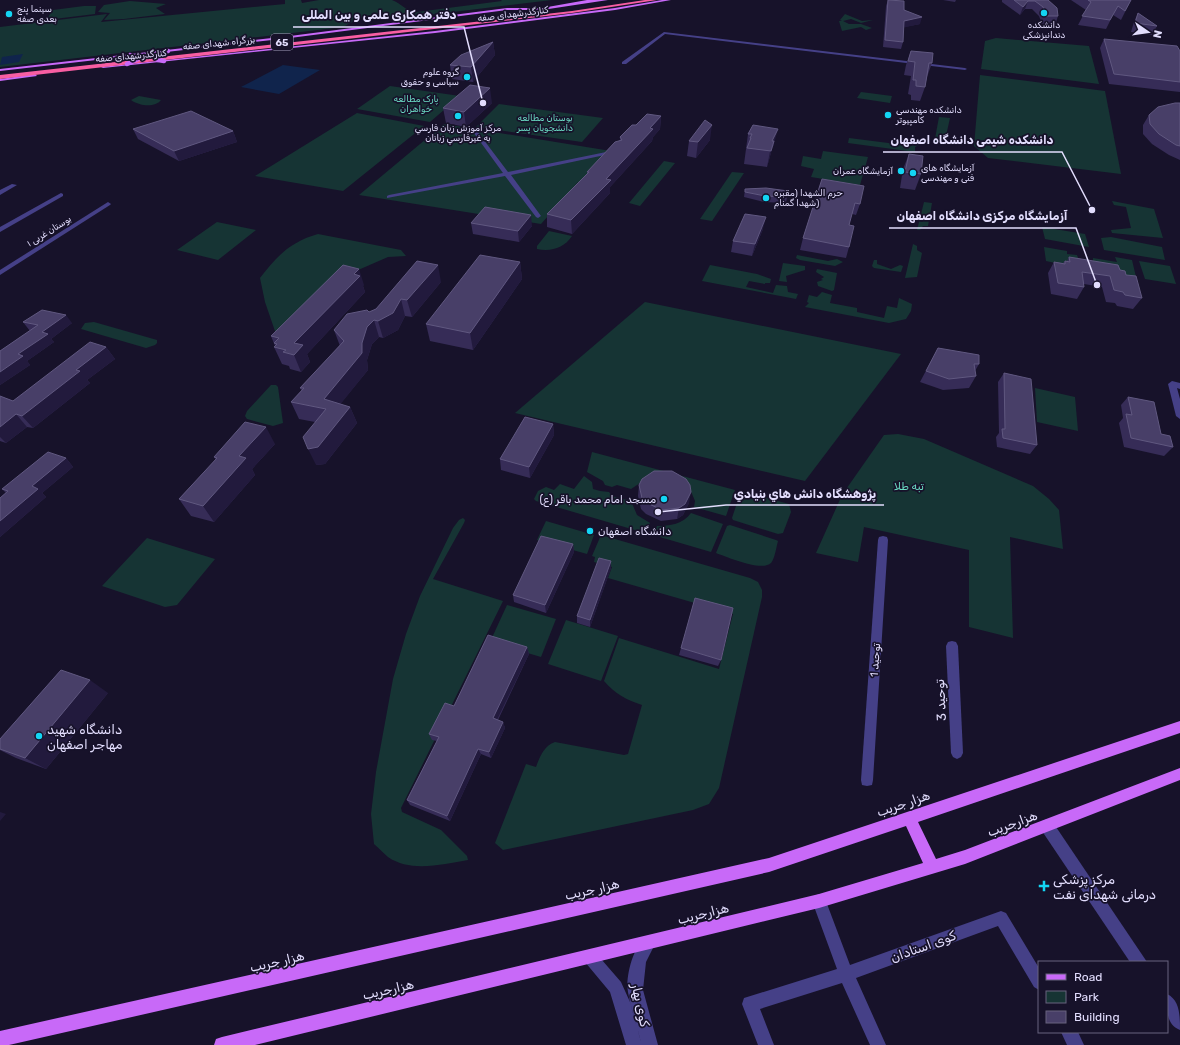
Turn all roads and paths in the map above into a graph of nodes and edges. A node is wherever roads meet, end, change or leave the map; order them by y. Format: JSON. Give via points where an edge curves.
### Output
{"nodes":[{"id":1,"x":594,"y":0,"type":"edge"},
{"id":2,"x":606,"y":0,"type":"edge"},
{"id":3,"x":622,"y":0,"type":"edge"},
{"id":4,"x":655,"y":0,"type":"edge"},
{"id":5,"x":669,"y":0,"type":"edge"},
{"id":6,"x":563,"y":9,"type":"junction"},
{"id":7,"x":494,"y":21,"type":"junction"},
{"id":8,"x":387,"y":37,"type":"junction"},
{"id":9,"x":379,"y":38,"type":"junction"},
{"id":10,"x":168,"y":52,"type":"junction"},
{"id":11,"x":130,"y":55,"type":"junction"},
{"id":12,"x":194,"y":55,"type":"junction"},
{"id":13,"x":164,"y":61,"type":"junction"},
{"id":14,"x":624,"y":63,"type":"dead end"},
{"id":15,"x":127,"y":64,"type":"junction"},
{"id":16,"x":965,"y":69,"type":"dead end"},
{"id":17,"x":0,"y":72,"type":"edge"},
{"id":18,"x":0,"y":78,"type":"edge"},
{"id":19,"x":474,"y":129,"type":"dead end"},
{"id":20,"x":617,"y":152,"type":"edge"},
{"id":21,"x":507,"y":175,"type":"junction"},
{"id":22,"x":14,"y":185,"type":"dead end"},
{"id":23,"x":0,"y":193,"type":"edge"},
{"id":24,"x":61,"y":195,"type":"dead end"},
{"id":25,"x":389,"y":197,"type":"dead end"},
{"id":26,"x":108,"y":204,"type":"dead end"},
{"id":27,"x":538,"y":216,"type":"dead end"},
{"id":28,"x":0,"y":230,"type":"edge"},
{"id":29,"x":0,"y":273,"type":"edge"},
{"id":30,"x":1176,"y":385,"type":"edge"},
{"id":31,"x":1180,"y":416,"type":"edge"},
{"id":32,"x":884,"y":540,"type":"dead end"},
{"id":33,"x":952,"y":646,"type":"dead end"},
{"id":34,"x":1180,"y":727,"type":"edge"},
{"id":35,"x":957,"y":753,"type":"dead end"},
{"id":36,"x":1180,"y":774,"type":"edge"},
{"id":37,"x":867,"y":780,"type":"dead end"},
{"id":38,"x":909,"y":818,"type":"junction"},
{"id":39,"x":1047,"y":826,"type":"junction"},
{"id":40,"x":932,"y":866,"type":"junction"},
{"id":41,"x":819,"y":901,"type":"junction"},
{"id":42,"x":648,"y":944,"type":"junction"},
{"id":43,"x":590,"y":957,"type":"junction"},
{"id":44,"x":1139,"y":961,"type":"edge"},
{"id":45,"x":846,"y":974,"type":"junction"},
{"id":46,"x":1038,"y":980,"type":"edge"},
{"id":47,"x":1168,"y":1004,"type":"edge"},
{"id":48,"x":1180,"y":1022,"type":"edge"},
{"id":49,"x":1070,"y":1033,"type":"edge"},
{"id":50,"x":0,"y":1039,"type":"edge"},
{"id":51,"x":222,"y":1045,"type":"edge"},
{"id":52,"x":634,"y":1045,"type":"edge"},
{"id":53,"x":650,"y":1045,"type":"edge"},
{"id":54,"x":766,"y":1045,"type":"edge"},
{"id":55,"x":878,"y":1045,"type":"edge"},
{"id":56,"x":1076,"y":1045,"type":"edge"}],
"edges":[{"from":1,"to":10,"type":"main road","name":"کنارگذرشهدای صفه","via":[[542,9],[507,9]]},
{"from":2,"to":6,"type":"main road"},
{"from":3,"to":6,"type":"highway","name":"بزرگراه شهدای صفه","number":"65"},
{"from":4,"to":7,"type":"highway","name":"بزرگراه شهدای صفه","number":"65"},
{"from":5,"to":8,"type":"main road","name":"کنارگذرشهدای صفه"},
{"from":6,"to":17,"type":"highway","name":"بزرگراه شهدای صفه","number":"65"},
{"from":7,"to":8,"type":"main road"},
{"from":7,"to":12,"type":"highway","name":"بزرگراه شهدای صفه","number":"65"},
{"from":8,"to":9,"type":"main road","name":"کنارگذرشهدای صفه"},
{"from":9,"to":12,"type":"main road"},
{"from":9,"to":13,"type":"main road","name":"کنارگذرشهدای صفه"},
{"from":10,"to":11,"type":"main road","name":"کنارگذرشهدای صفه"},
{"from":10,"to":13,"type":"main road","bridge":true,"via":[[160,53],[156,57]]},
{"from":11,"to":15,"type":"main road","bridge":true,"via":[[138,59]]},
{"from":11,"to":17,"type":"main road","name":"کنارگذرشهدای صفه"},
{"from":12,"to":18,"type":"highway","name":"بزرگراه شهدای صفه","number":"65"},
{"from":13,"to":15,"type":"main road","name":"کنارگذرشهدای صفه"},
{"from":14,"to":16,"type":"street","via":[[664,33]]},
{"from":15,"to":18,"type":"main road","name":"کنارگذرشهدای صفه"},
{"from":19,"to":21,"type":"street"},
{"from":20,"to":21,"type":"street"},
{"from":21,"to":25,"type":"street"},
{"from":21,"to":27,"type":"street"},
{"from":22,"to":23,"type":"street"},
{"from":24,"to":28,"type":"street"},
{"from":26,"to":29,"type":"street","name":"بوستان غربی ۱"},
{"from":30,"to":31,"type":"street"},
{"from":32,"to":37,"type":"street","name":"توحید 1"},
{"from":33,"to":35,"type":"street","name":"توحید 3"},
{"from":34,"to":38,"type":"main road","name":"هزار جریب"},
{"from":36,"to":39,"type":"main road","name":"هزارجریب"},
{"from":38,"to":40,"type":"main road"},
{"from":38,"to":50,"type":"main road","name":"هزار جریب","via":[[769,865]]},
{"from":39,"to":40,"type":"main road","name":"هزارجریب","via":[[965,857]]},
{"from":39,"to":44,"type":"street"},
{"from":40,"to":41,"type":"main road","name":"هزارجریب"},
{"from":41,"to":42,"type":"main road","name":"هزارجریب"},
{"from":41,"to":45,"type":"street"},
{"from":42,"to":43,"type":"main road","name":"هزارجریب"},
{"from":42,"to":53,"type":"street","name":"کوی بهار","via":[[639,960],[635,990]]},
{"from":43,"to":51,"type":"main road","name":"هزارجریب"},
{"from":43,"to":52,"type":"street","name":"کوی بهار","via":[[616,987]]},
{"from":45,"to":46,"type":"street","name":"کوی استادان","via":[[1001,918]]},
{"from":45,"to":54,"type":"street","name":"کوی استادان","via":[[750,1004]]},
{"from":45,"to":55,"type":"street"},
{"from":47,"to":48,"type":"street"},
{"from":49,"to":56,"type":"street"}]}
